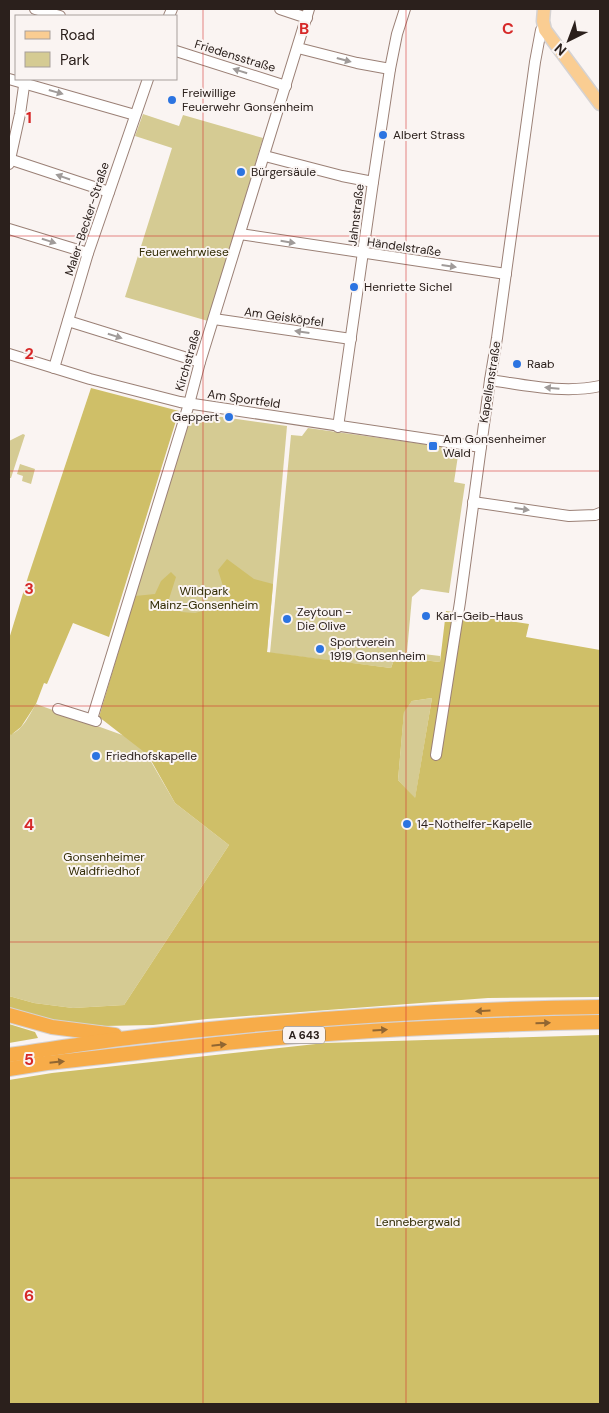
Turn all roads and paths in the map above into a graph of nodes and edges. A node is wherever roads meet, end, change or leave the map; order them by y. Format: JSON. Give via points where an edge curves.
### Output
{"nodes":[{"id":1,"x":35,"y":9,"type":"edge"},
{"id":2,"x":280,"y":9,"type":"edge"},
{"id":3,"x":405,"y":9,"type":"edge"},
{"id":4,"x":308,"y":13,"type":"edge"},
{"id":5,"x":56,"y":15,"type":"edge"},
{"id":6,"x":542,"y":15,"type":"edge"},
{"id":7,"x":298,"y":48,"type":"junction"},
{"id":8,"x":178,"y":52,"type":"edge"},
{"id":9,"x":390,"y":69,"type":"junction"},
{"id":10,"x":148,"y":80,"type":"edge"},
{"id":11,"x":25,"y":81,"type":"edge"},
{"id":12,"x":286,"y":86,"type":"junction"},
{"id":13,"x":600,"y":104,"type":"edge"},
{"id":14,"x":134,"y":115,"type":"junction"},
{"id":15,"x":265,"y":156,"type":"junction"},
{"id":16,"x":9,"y":161,"type":"edge"},
{"id":17,"x":373,"y":182,"type":"junction"},
{"id":18,"x":109,"y":192,"type":"junction"},
{"id":19,"x":9,"y":229,"type":"edge"},
{"id":20,"x":240,"y":234,"type":"junction"},
{"id":21,"x":88,"y":253,"type":"junction"},
{"id":22,"x":363,"y":254,"type":"junction"},
{"id":23,"x":506,"y":274,"type":"junction"},
{"id":24,"x":214,"y":319,"type":"junction"},
{"id":25,"x":68,"y":321,"type":"junction"},
{"id":26,"x":351,"y":339,"type":"junction"},
{"id":27,"x":9,"y":354,"type":"edge"},
{"id":28,"x":200,"y":362,"type":"junction"},
{"id":29,"x":54,"y":368,"type":"junction"},
{"id":30,"x":490,"y":380,"type":"junction"},
{"id":31,"x":600,"y":386,"type":"edge"},
{"id":32,"x":189,"y":404,"type":"junction"},
{"id":33,"x":338,"y":427,"type":"junction"},
{"id":34,"x":481,"y":447,"type":"junction"},
{"id":35,"x":473,"y":502,"type":"junction"},
{"id":36,"x":600,"y":513,"type":"edge"},
{"id":37,"x":58,"y":709,"type":"dead end"},
{"id":38,"x":436,"y":755,"type":"dead end"},
{"id":39,"x":600,"y":1008,"type":"edge"},
{"id":40,"x":9,"y":1015,"type":"edge"},
{"id":41,"x":600,"y":1022,"type":"edge"},
{"id":42,"x":136,"y":1037,"type":"junction"},
{"id":43,"x":9,"y":1055,"type":"edge"},
{"id":44,"x":9,"y":1069,"type":"edge"}],
"edges":[{"from":1,"to":5,"type":"street"},
{"from":2,"to":4,"type":"street"},
{"from":3,"to":9,"type":"street","name":"Jahnstraße"},
{"from":4,"to":7,"type":"street","name":"Kirchstraße"},
{"from":6,"to":13,"type":"main road"},
{"from":6,"to":23,"type":"street","name":"Kapellenstraße"},
{"from":7,"to":9,"type":"street","one_way":true},
{"from":7,"to":12,"type":"street","name":"Kirchstraße"},
{"from":12,"to":8,"type":"street","name":"Friedensstraße","one_way":true},
{"from":9,"to":17,"type":"street","name":"Jahnstraße"},
{"from":10,"to":14,"type":"street","name":"Maler-Becker-Straße"},
{"from":11,"to":14,"type":"street","one_way":true},
{"from":11,"to":16,"type":"street"},
{"from":12,"to":15,"type":"street","name":"Kirchstraße"},
{"from":14,"to":18,"type":"street","name":"Maler-Becker-Straße"},
{"from":15,"to":17,"type":"street"},
{"from":15,"to":20,"type":"street","name":"Kirchstraße"},
{"from":18,"to":16,"type":"street","one_way":true},
{"from":17,"to":22,"type":"street","name":"Jahnstraße"},
{"from":18,"to":21,"type":"street","name":"Maler-Becker-Straße"},
{"from":19,"to":21,"type":"street","one_way":true},
{"from":20,"to":22,"type":"street","name":"Händelstraße","one_way":true},
{"from":20,"to":24,"type":"street","name":"Kirchstraße"},
{"from":21,"to":25,"type":"street","name":"Maler-Becker-Straße"},
{"from":22,"to":23,"type":"street","name":"Händelstraße","one_way":true},
{"from":22,"to":26,"type":"street","name":"Jahnstraße"},
{"from":23,"to":30,"type":"street","name":"Kapellenstraße"},
{"from":26,"to":24,"type":"street","name":"Am Geisköpfel","one_way":true},
{"from":24,"to":28,"type":"street","name":"Kirchstraße"},
{"from":25,"to":28,"type":"street","one_way":true},
{"from":25,"to":29,"type":"street","name":"Maler-Becker-Straße"},
{"from":26,"to":33,"type":"street","name":"Jahnstraße"},
{"from":27,"to":29,"type":"street","name":"Am Sportfeld"},
{"from":28,"to":32,"type":"street","name":"Kirchstraße"},
{"from":29,"to":32,"type":"street","name":"Am Sportfeld"},
{"from":31,"to":30,"type":"street","one_way":true,"via":[[552,389]]},
{"from":30,"to":34,"type":"street","name":"Kapellenstraße"},
{"from":32,"to":33,"type":"street","name":"Am Sportfeld"},
{"from":32,"to":37,"type":"street","name":"Kirchstraße","via":[[94,720]]},
{"from":33,"to":34,"type":"street","name":"Am Sportfeld"},
{"from":34,"to":35,"type":"street","name":"Kapellenstraße"},
{"from":35,"to":36,"type":"street","one_way":true,"via":[[569,516]]},
{"from":35,"to":38,"type":"street","name":"Kapellenstraße"},
{"from":39,"to":42,"type":"highway","number":"A 643","one_way":true,"via":[[532,1008],[302,1021]]},
{"from":40,"to":42,"type":"highway","via":[[52,1027]]},
{"from":44,"to":41,"type":"highway","number":"A 643","one_way":true,"via":[[299,1036],[401,1028]]},
{"from":42,"to":43,"type":"highway","number":"A 643"}]}
